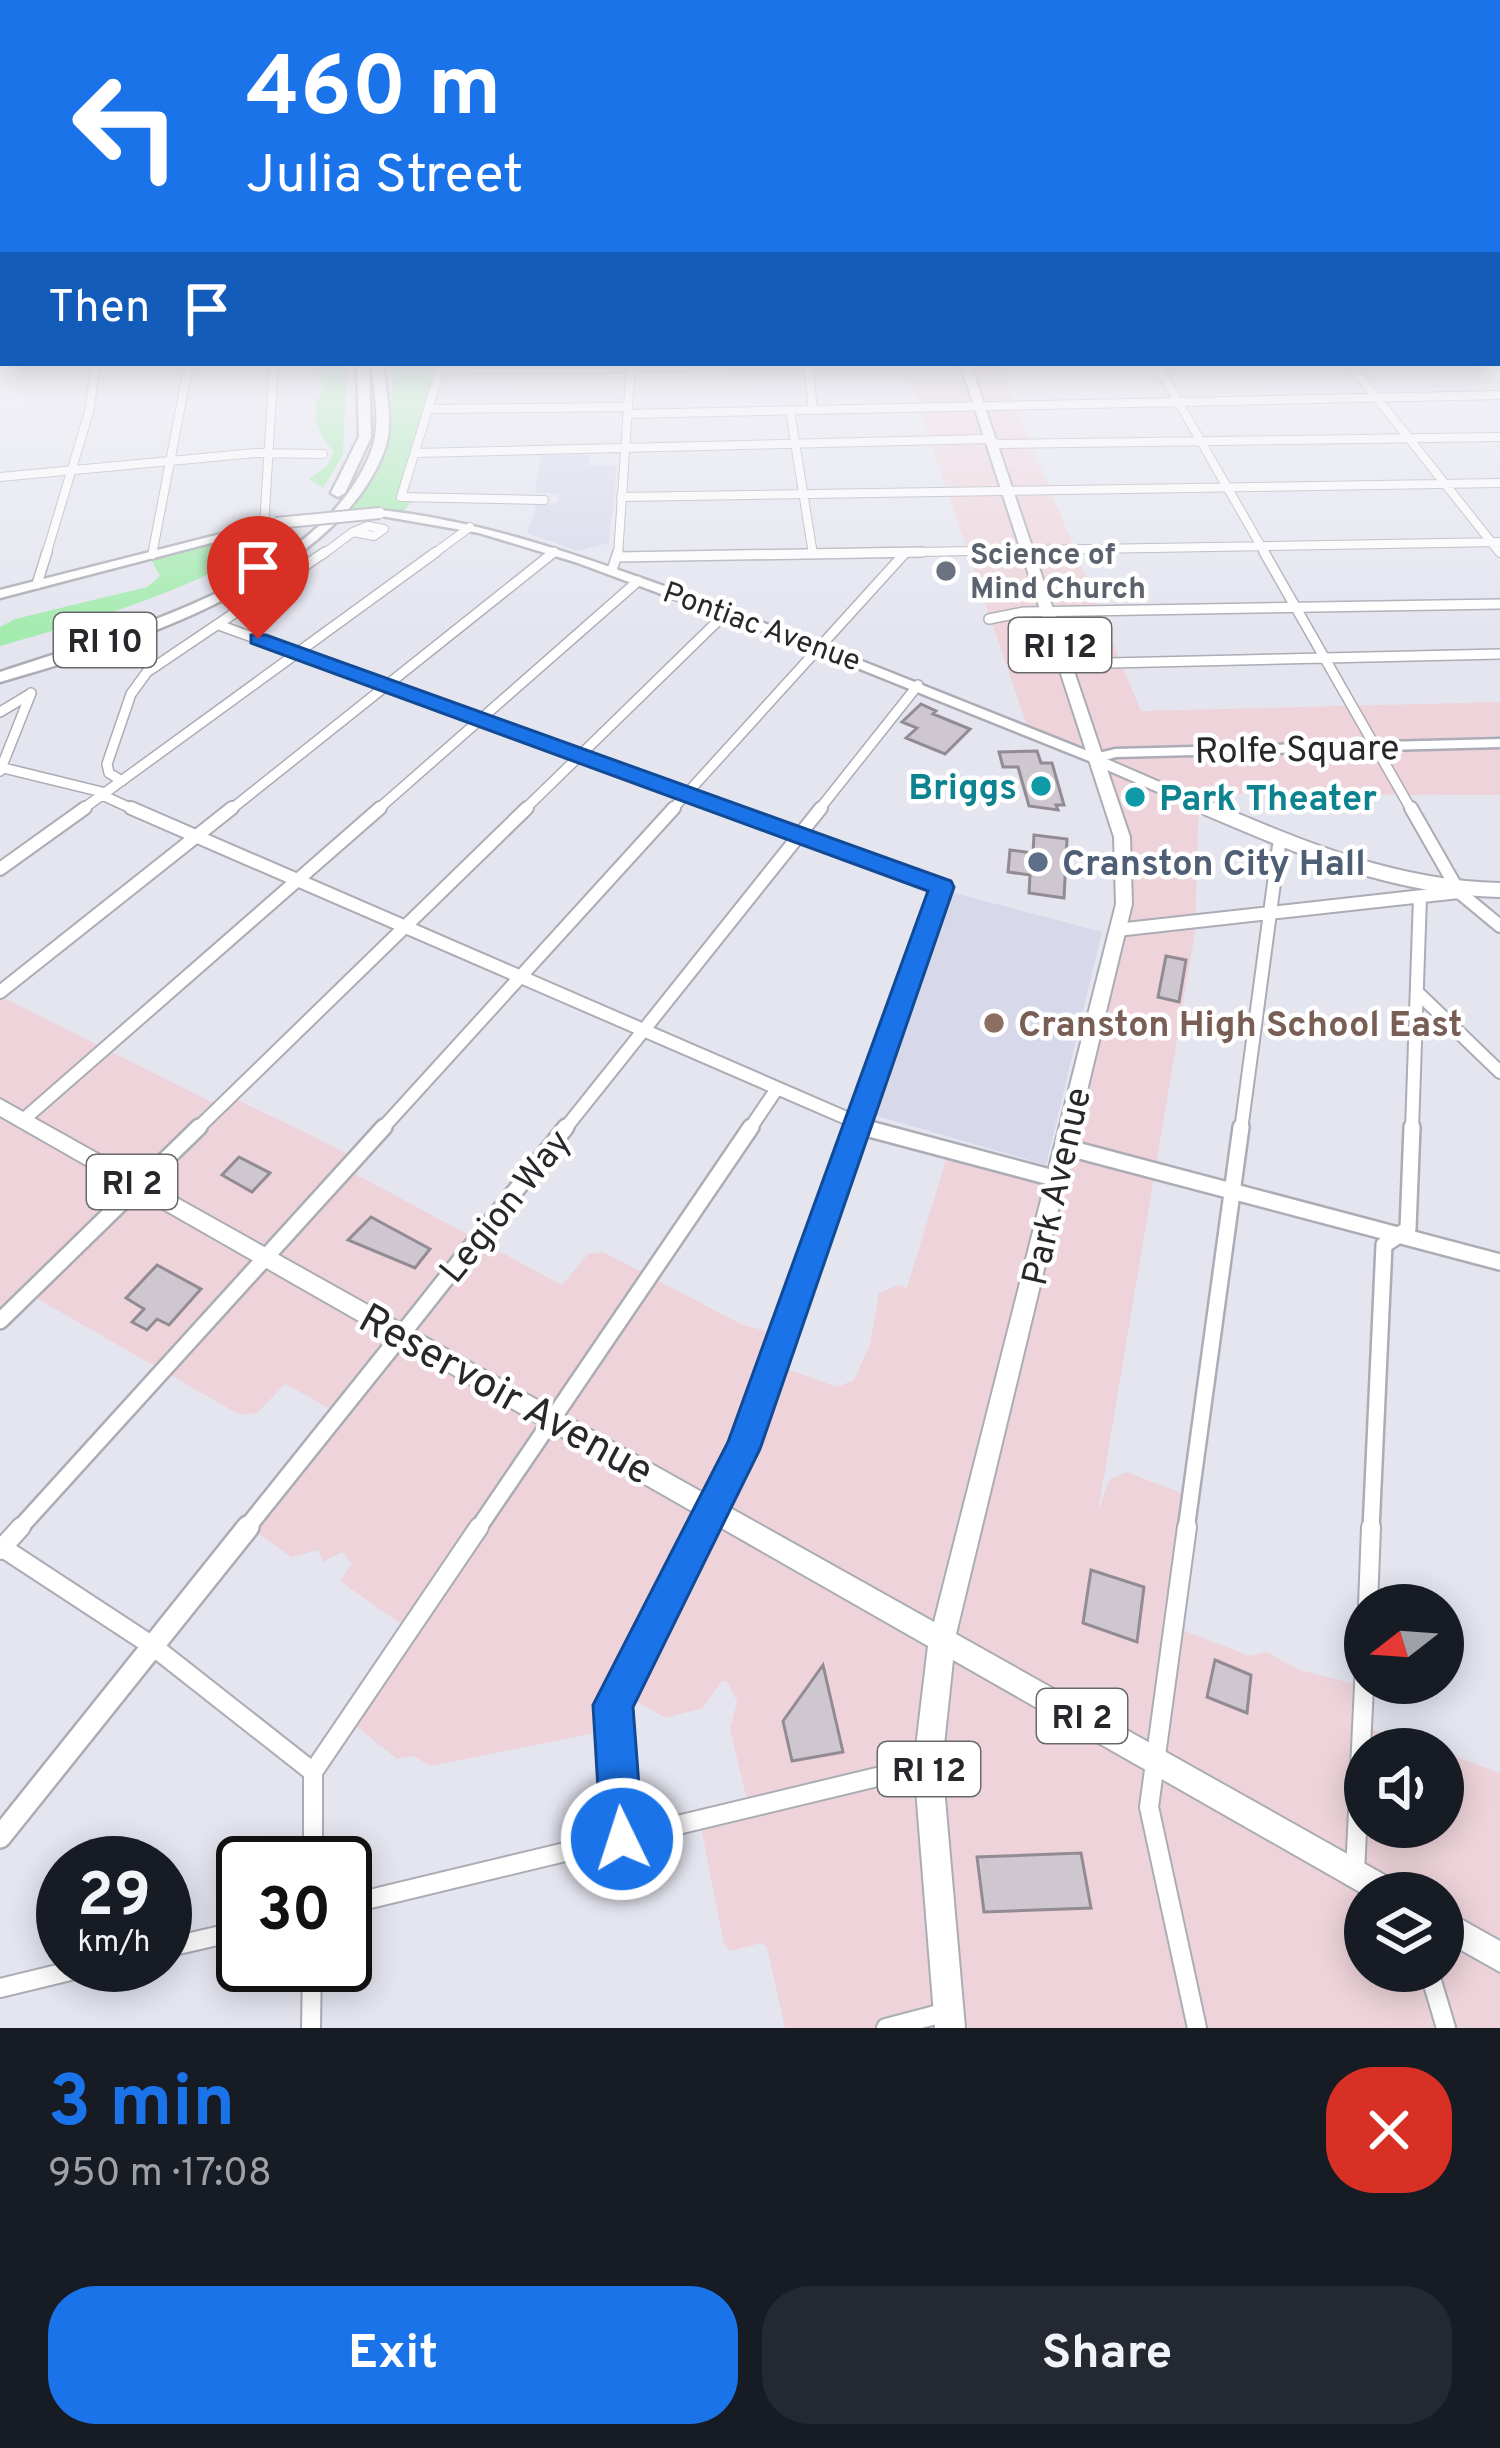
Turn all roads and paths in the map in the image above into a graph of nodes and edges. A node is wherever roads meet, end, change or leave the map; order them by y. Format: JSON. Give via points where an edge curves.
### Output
{"nodes":[{"id":1,"x":80,"y":444,"type":"edge"},
{"id":2,"x":175,"y":444,"type":"edge"},
{"id":3,"x":271,"y":444,"type":"edge"},
{"id":4,"x":363,"y":444,"type":"edge"},
{"id":5,"x":377,"y":444,"type":"edge"},
{"id":6,"x":419,"y":444,"type":"edge"},
{"id":7,"x":625,"y":444,"type":"edge"},
{"id":8,"x":885,"y":444,"type":"edge"},
{"id":9,"x":992,"y":444,"type":"edge"},
{"id":10,"x":1202,"y":444,"type":"edge"},
{"id":11,"x":1413,"y":444,"type":"edge"},
{"id":12,"x":796,"y":445,"type":"junction"},
{"id":13,"x":624,"y":449,"type":"junction"},
{"id":14,"x":271,"y":452,"type":"junction"},
{"id":15,"x":416,"y":453,"type":"junction"},
{"id":16,"x":322,"y":454,"type":"dead end"},
{"id":17,"x":172,"y":460,"type":"junction"},
{"id":18,"x":72,"y":469,"type":"junction"},
{"id":19,"x":0,"y":477,"type":"edge"},
{"id":20,"x":1444,"y":484,"type":"junction"},
{"id":21,"x":1500,"y":484,"type":"edge"},
{"id":22,"x":1227,"y":488,"type":"junction"},
{"id":23,"x":1007,"y":493,"type":"junction"},
{"id":24,"x":804,"y":494,"type":"junction"},
{"id":25,"x":621,"y":497,"type":"junction"},
{"id":26,"x":544,"y":500,"type":"dead end"},
{"id":27,"x":270,"y":525,"type":"junction"},
{"id":28,"x":470,"y":526,"type":"junction"},
{"id":29,"x":351,"y":532,"type":"dead end"},
{"id":30,"x":1495,"y":542,"type":"edge"},
{"id":31,"x":1259,"y":546,"type":"junction"},
{"id":32,"x":554,"y":552,"type":"junction"},
{"id":33,"x":1028,"y":552,"type":"junction"},
{"id":34,"x":905,"y":553,"type":"junction"},
{"id":35,"x":813,"y":554,"type":"junction"},
{"id":36,"x":1500,"y":554,"type":"edge"},
{"id":37,"x":152,"y":555,"type":"junction"},
{"id":38,"x":615,"y":563,"type":"junction"},
{"id":39,"x":638,"y":581,"type":"junction"},
{"id":40,"x":37,"y":584,"type":"junction"},
{"id":41,"x":0,"y":594,"type":"edge"},
{"id":42,"x":209,"y":598,"type":"junction"},
{"id":43,"x":1500,"y":604,"type":"edge"},
{"id":44,"x":1295,"y":606,"type":"junction"},
{"id":45,"x":727,"y":612,"type":"junction"},
{"id":46,"x":1048,"y":612,"type":"junction"},
{"id":47,"x":988,"y":619,"type":"dead end"},
{"id":48,"x":219,"y":625,"type":"junction"},
{"id":49,"x":820,"y":646,"type":"junction"},
{"id":50,"x":297,"y":653,"type":"junction"},
{"id":51,"x":1500,"y":654,"type":"edge"},
{"id":52,"x":1327,"y":658,"type":"junction"},
{"id":53,"x":0,"y":662,"type":"edge"},
{"id":54,"x":1067,"y":664,"type":"junction"},
{"id":55,"x":0,"y":677,"type":"edge"},
{"id":56,"x":386,"y":685,"type":"junction"},
{"id":57,"x":918,"y":685,"type":"junction"},
{"id":58,"x":0,"y":688,"type":"edge"},
{"id":59,"x":0,"y":712,"type":"edge"},
{"id":60,"x":480,"y":719,"type":"junction"},
{"id":61,"x":1500,"y":743,"type":"edge"},
{"id":62,"x":1376,"y":746,"type":"junction"},
{"id":63,"x":580,"y":755,"type":"junction"},
{"id":64,"x":1094,"y":759,"type":"junction"},
{"id":65,"x":1,"y":769,"type":"edge"},
{"id":66,"x":122,"y":781,"type":"junction"},
{"id":67,"x":104,"y":794,"type":"junction"},
{"id":68,"x":686,"y":794,"type":"junction"},
{"id":69,"x":800,"y":834,"type":"junction"},
{"id":70,"x":195,"y":837,"type":"junction"},
{"id":71,"x":1280,"y":838,"type":"junction"},
{"id":72,"x":0,"y":868,"type":"edge"},
{"id":73,"x":296,"y":881,"type":"junction"},
{"id":74,"x":1500,"y":890,"type":"edge"},
{"id":75,"x":1459,"y":892,"type":"junction"},
{"id":76,"x":1420,"y":897,"type":"junction"},
{"id":77,"x":1273,"y":914,"type":"junction"},
{"id":78,"x":1500,"y":926,"type":"edge"},
{"id":79,"x":403,"y":928,"type":"junction"},
{"id":80,"x":1117,"y":930,"type":"junction"},
{"id":81,"x":518,"y":978,"type":"junction"},
{"id":82,"x":0,"y":992,"type":"edge"},
{"id":83,"x":1418,"y":994,"type":"junction"},
{"id":84,"x":642,"y":1032,"type":"junction"},
{"id":85,"x":1500,"y":1072,"type":"edge"},
{"id":86,"x":776,"y":1090,"type":"junction"},
{"id":87,"x":0,"y":1107,"type":"edge"},
{"id":88,"x":23,"y":1120,"type":"junction"},
{"id":89,"x":858,"y":1126,"type":"junction"},
{"id":90,"x":1065,"y":1147,"type":"junction"},
{"id":91,"x":1058,"y":1179,"type":"junction"},
{"id":92,"x":139,"y":1185,"type":"junction"},
{"id":93,"x":1234,"y":1192,"type":"junction"},
{"id":94,"x":1397,"y":1237,"type":"junction"},
{"id":95,"x":265,"y":1257,"type":"junction"},
{"id":96,"x":1500,"y":1262,"type":"edge"},
{"id":97,"x":0,"y":1321,"type":"edge"},
{"id":98,"x":402,"y":1334,"type":"junction"},
{"id":99,"x":553,"y":1419,"type":"junction"},
{"id":100,"x":715,"y":1510,"type":"junction"},
{"id":101,"x":1,"y":1548,"type":"edge"},
{"id":102,"x":1369,"y":1584,"type":"edge"},
{"id":103,"x":942,"y":1639,"type":"junction"},
{"id":104,"x":154,"y":1647,"type":"junction"},
{"id":105,"x":1363,"y":1704,"type":"edge"},
{"id":106,"x":1159,"y":1759,"type":"junction"},
{"id":107,"x":928,"y":1764,"type":"junction"},
{"id":108,"x":313,"y":1772,"type":"junction"},
{"id":109,"x":314,"y":1836,"type":"edge"},
{"id":110,"x":0,"y":1837,"type":"edge"},
{"id":111,"x":622,"y":1839,"type":"junction"},
{"id":112,"x":1353,"y":1872,"type":"edge"},
{"id":113,"x":1355,"y":1872,"type":"edge"},
{"id":114,"x":372,"y":1899,"type":"edge"},
{"id":115,"x":1464,"y":1936,"type":"edge"},
{"id":116,"x":1500,"y":1957,"type":"edge"},
{"id":117,"x":36,"y":1979,"type":"edge"},
{"id":118,"x":0,"y":1988,"type":"edge"},
{"id":119,"x":312,"y":1992,"type":"edge"},
{"id":120,"x":1435,"y":1992,"type":"edge"},
{"id":121,"x":949,"y":2020,"type":"edge"},
{"id":122,"x":311,"y":2028,"type":"edge"},
{"id":123,"x":886,"y":2028,"type":"edge"},
{"id":124,"x":1197,"y":2028,"type":"edge"},
{"id":125,"x":1446,"y":2028,"type":"edge"}],
"edges":[{"from":1,"to":18,"type":"street"},
{"from":2,"to":17,"type":"street"},
{"from":3,"to":14,"type":"street"},
{"from":4,"to":53,"type":"highway","number":"RI 10","via":[[328,504],[283,543],[172,601]]},
{"from":5,"to":42,"type":"highway","number":"RI 10","via":[[373,466],[331,520]]},
{"from":6,"to":15,"type":"street"},
{"from":7,"to":13,"type":"street"},
{"from":8,"to":12,"type":"street"},
{"from":9,"to":23,"type":"main road","name":"Park Avenue","number":"RI 12"},
{"from":10,"to":22,"type":"street"},
{"from":11,"to":20,"type":"street"},
{"from":12,"to":13,"type":"street"},
{"from":12,"to":24,"type":"street"},
{"from":13,"to":15,"type":"street"},
{"from":13,"to":25,"type":"street"},
{"from":14,"to":16,"type":"street"},
{"from":14,"to":17,"type":"street"},
{"from":14,"to":27,"type":"street"},
{"from":15,"to":26,"type":"street","via":[[401,497]]},
{"from":17,"to":18,"type":"street"},
{"from":17,"to":37,"type":"street"},
{"from":18,"to":19,"type":"street"},
{"from":18,"to":40,"type":"street"},
{"from":20,"to":21,"type":"street"},
{"from":20,"to":22,"type":"street"},
{"from":20,"to":30,"type":"street"},
{"from":22,"to":23,"type":"street"},
{"from":22,"to":31,"type":"street"},
{"from":23,"to":24,"type":"street"},
{"from":23,"to":33,"type":"main road","name":"Park Avenue","number":"RI 12"},
{"from":24,"to":25,"type":"street"},
{"from":24,"to":35,"type":"street"},
{"from":25,"to":38,"type":"street"},
{"from":27,"to":28,"type":"main road","name":"Pontiac Avenue","bridge":true,"via":[[380,513]]},
{"from":27,"to":37,"type":"main road","name":"Pontiac Avenue"},
{"from":28,"to":32,"type":"main road","name":"Pontiac Avenue"},
{"from":28,"to":50,"type":"street"},
{"from":29,"to":48,"type":"street"},
{"from":30,"to":31,"type":"street"},
{"from":30,"to":36,"type":"street"},
{"from":31,"to":33,"type":"street"},
{"from":31,"to":44,"type":"street"},
{"from":32,"to":38,"type":"main road","name":"Pontiac Avenue"},
{"from":32,"to":56,"type":"street"},
{"from":33,"to":34,"type":"street"},
{"from":33,"to":46,"type":"main road","name":"Park Avenue","number":"RI 12"},
{"from":34,"to":35,"type":"street"},
{"from":34,"to":49,"type":"street"},
{"from":35,"to":38,"type":"street"},
{"from":37,"to":40,"type":"main road","name":"Pontiac Avenue"},
{"from":38,"to":39,"type":"main road","name":"Pontiac Avenue"},
{"from":39,"to":45,"type":"main road","name":"Pontiac Avenue"},
{"from":39,"to":60,"type":"street"},
{"from":40,"to":41,"type":"main road","name":"Pontiac Avenue"},
{"from":42,"to":55,"type":"highway","number":"RI 10"},
{"from":42,"to":58,"type":"highway"},
{"from":43,"to":44,"type":"street"},
{"from":44,"to":46,"type":"street"},
{"from":44,"to":52,"type":"street"},
{"from":45,"to":49,"type":"main road","name":"Pontiac Avenue"},
{"from":45,"to":63,"type":"street"},
{"from":46,"to":47,"type":"street"},
{"from":46,"to":54,"type":"main road","name":"Park Avenue","number":"RI 12"},
{"from":48,"to":50,"type":"street"},
{"from":48,"to":66,"type":"street","via":[[164,656],[136,685],[107,764]]},
{"from":49,"to":57,"type":"main road","name":"Pontiac Avenue"},
{"from":49,"to":68,"type":"street"},
{"from":50,"to":56,"type":"street"},
{"from":50,"to":66,"type":"street"},
{"from":51,"to":52,"type":"street"},
{"from":52,"to":54,"type":"street"},
{"from":52,"to":62,"type":"street"},
{"from":54,"to":64,"type":"main road","name":"Park Avenue","number":"RI 12"},
{"from":56,"to":60,"type":"street"},
{"from":56,"to":70,"type":"street"},
{"from":57,"to":64,"type":"main road","name":"Pontiac Avenue"},
{"from":57,"to":69,"type":"street","name":"Legion Way"},
{"from":59,"to":65,"type":"street","via":[[31,693]]},
{"from":60,"to":63,"type":"street"},
{"from":60,"to":73,"type":"street"},
{"from":61,"to":62,"type":"main road","name":"Rolfe Square"},
{"from":62,"to":64,"type":"main road","name":"Rolfe Square"},
{"from":62,"to":75,"type":"street"},
{"from":63,"to":68,"type":"street"},
{"from":63,"to":79,"type":"street"},
{"from":64,"to":71,"type":"street","name":"Pontiac Avenue"},
{"from":64,"to":80,"type":"main road","name":"Park Avenue","number":"RI 12","via":[[1125,859]]},
{"from":65,"to":67,"type":"street"},
{"from":66,"to":67,"type":"street"},
{"from":67,"to":70,"type":"street"},
{"from":67,"to":72,"type":"street"},
{"from":68,"to":69,"type":"street"},
{"from":68,"to":81,"type":"street"},
{"from":69,"to":84,"type":"street","name":"Legion Way"},
{"from":69,"to":89,"type":"street","via":[[943,890]]},
{"from":70,"to":73,"type":"street"},
{"from":70,"to":82,"type":"street"},
{"from":71,"to":75,"type":"street","name":"Pontiac Avenue"},
{"from":71,"to":77,"type":"street"},
{"from":73,"to":79,"type":"street"},
{"from":73,"to":88,"type":"street"},
{"from":74,"to":75,"type":"street","name":"Pontiac Avenue"},
{"from":75,"to":76,"type":"street"},
{"from":75,"to":78,"type":"street"},
{"from":76,"to":77,"type":"street"},
{"from":76,"to":83,"type":"street"},
{"from":77,"to":80,"type":"street"},
{"from":77,"to":93,"type":"street"},
{"from":79,"to":81,"type":"street"},
{"from":79,"to":92,"type":"street"},
{"from":80,"to":90,"type":"main road","name":"Park Avenue","number":"RI 12"},
{"from":81,"to":84,"type":"street"},
{"from":81,"to":95,"type":"street"},
{"from":83,"to":85,"type":"street"},
{"from":83,"to":94,"type":"street","via":[[1408,1229]]},
{"from":84,"to":86,"type":"street"},
{"from":84,"to":98,"type":"street","name":"Legion Way"},
{"from":86,"to":89,"type":"street"},
{"from":86,"to":99,"type":"street"},
{"from":87,"to":88,"type":"main road","name":"Reservoir Avenue","number":"RI 2"},
{"from":88,"to":92,"type":"main road","name":"Reservoir Avenue","number":"RI 2"},
{"from":89,"to":91,"type":"street"},
{"from":89,"to":100,"type":"street"},
{"from":90,"to":91,"type":"main road","name":"Park Avenue","number":"RI 12"},
{"from":90,"to":93,"type":"street"},
{"from":91,"to":103,"type":"main road","name":"Park Avenue","number":"RI 12"},
{"from":92,"to":95,"type":"main road","name":"Reservoir Avenue","number":"RI 2"},
{"from":92,"to":97,"type":"street"},
{"from":93,"to":94,"type":"street"},
{"from":93,"to":106,"type":"street"},
{"from":94,"to":96,"type":"street"},
{"from":94,"to":102,"type":"street","via":[[1384,1245]]},
{"from":95,"to":98,"type":"main road","name":"Reservoir Avenue","number":"RI 2"},
{"from":95,"to":101,"type":"street"},
{"from":98,"to":99,"type":"main road","name":"Reservoir Avenue","number":"RI 2"},
{"from":98,"to":104,"type":"street","name":"Legion Way"},
{"from":99,"to":100,"type":"main road","name":"Reservoir Avenue","number":"RI 2"},
{"from":99,"to":108,"type":"street"},
{"from":100,"to":103,"type":"main road","name":"Reservoir Avenue","number":"RI 2"},
{"from":100,"to":111,"type":"street","via":[[613,1705]]},
{"from":101,"to":104,"type":"street"},
{"from":103,"to":106,"type":"main road","name":"Reservoir Avenue","number":"RI 2"},
{"from":103,"to":107,"type":"main road","name":"Park Avenue","number":"RI 12"},
{"from":104,"to":108,"type":"street"},
{"from":104,"to":110,"type":"street","name":"Legion Way"},
{"from":105,"to":113,"type":"street"},
{"from":106,"to":112,"type":"main road","name":"Reservoir Avenue","number":"RI 2"},
{"from":106,"to":124,"type":"street","via":[[1149,1807]]},
{"from":107,"to":111,"type":"street"},
{"from":107,"to":121,"type":"main road","name":"Park Avenue","number":"RI 12"},
{"from":108,"to":109,"type":"street"},
{"from":111,"to":114,"type":"street"},
{"from":115,"to":116,"type":"main road"},
{"from":117,"to":118,"type":"street"},
{"from":119,"to":122,"type":"street"},
{"from":120,"to":125,"type":"street"},
{"from":121,"to":123,"type":"street"}]}
